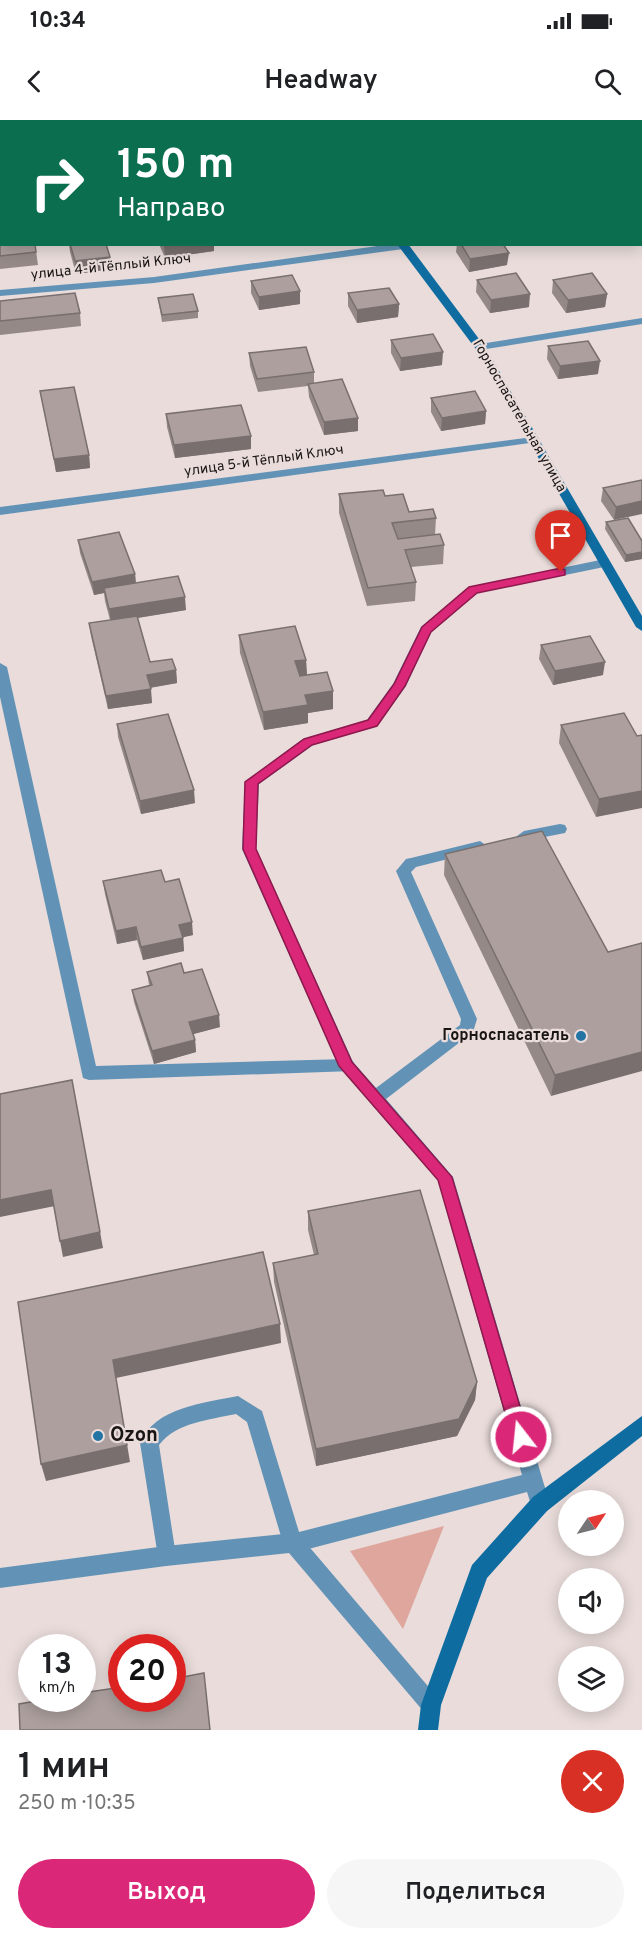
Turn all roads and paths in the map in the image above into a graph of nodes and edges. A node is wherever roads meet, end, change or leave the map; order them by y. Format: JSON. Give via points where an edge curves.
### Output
{"nodes":[{"id":1,"x":396,"y":246,"type":"edge"},
{"id":2,"x":404,"y":246,"type":"edge"},
{"id":3,"x":0,"y":293,"type":"edge"},
{"id":4,"x":642,"y":321,"type":"edge"},
{"id":5,"x":480,"y":347,"type":"junction"},
{"id":6,"x":533,"y":440,"type":"junction"},
{"id":7,"x":0,"y":511,"type":"edge"},
{"id":8,"x":605,"y":563,"type":"junction"},
{"id":9,"x":642,"y":627,"type":"edge"},
{"id":10,"x":0,"y":666,"type":"edge"},
{"id":11,"x":560,"y":829,"type":"dead end"},
{"id":12,"x":347,"y":1066,"type":"junction"},
{"id":13,"x":375,"y":1098,"type":"junction"},
{"id":14,"x":642,"y":1425,"type":"edge"},
{"id":15,"x":534,"y":1481,"type":"junction"},
{"id":16,"x":540,"y":1504,"type":"junction"},
{"id":17,"x":293,"y":1543,"type":"junction"},
{"id":18,"x":166,"y":1556,"type":"junction"},
{"id":19,"x":0,"y":1578,"type":"edge"},
{"id":20,"x":431,"y":1705,"type":"junction"},
{"id":21,"x":428,"y":1730,"type":"edge"}],
"edges":[{"from":1,"to":3,"type":"street","name":"улица 4-й Тёплый Ключ","via":[[154,279]]},
{"from":2,"to":5,"type":"main road","name":"Горноспасательная улица"},
{"from":4,"to":5,"type":"street"},
{"from":5,"to":6,"type":"main road","name":"Горноспасательная улица"},
{"from":6,"to":7,"type":"street","name":"улица 5-й Тёплый Ключ"},
{"from":6,"to":8,"type":"main road","name":"Горноспасательная улица"},
{"from":8,"to":9,"type":"main road","name":"Горноспасательная улица"},
{"from":8,"to":12,"type":"street","via":[[473,590],[426,630],[399,686],[372,723],[308,742],[252,782],[249,849]]},
{"from":10,"to":12,"type":"street","via":[[89,1072]]},
{"from":11,"to":13,"type":"street","via":[[427,857],[403,871],[469,1019],[467,1028]]},
{"from":12,"to":13,"type":"street"},
{"from":13,"to":15,"type":"street","via":[[445,1177]]},
{"from":14,"to":16,"type":"main road"},
{"from":15,"to":16,"type":"street"},
{"from":15,"to":17,"type":"street"},
{"from":16,"to":20,"type":"main road","via":[[478,1572]]},
{"from":17,"to":18,"type":"street"},
{"from":17,"to":18,"type":"street","via":[[255,1417],[238,1405],[178,1419],[157,1428],[149,1443]]},
{"from":17,"to":20,"type":"street"},
{"from":18,"to":19,"type":"street"},
{"from":20,"to":21,"type":"main road"}]}
